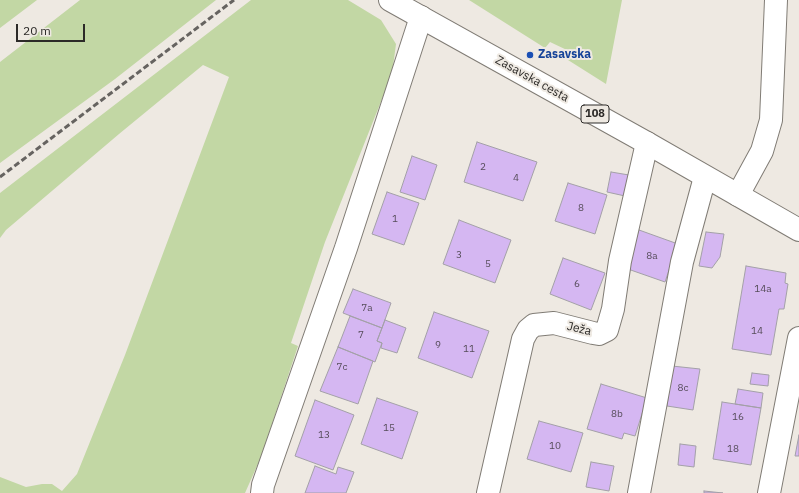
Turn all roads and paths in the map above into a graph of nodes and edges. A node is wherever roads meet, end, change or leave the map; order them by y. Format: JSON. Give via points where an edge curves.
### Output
{"nodes":[{"id":1,"x":390,"y":0,"type":"edge"},
{"id":2,"x":776,"y":0,"type":"edge"},
{"id":3,"x":421,"y":17,"type":"junction"},
{"id":4,"x":647,"y":143,"type":"junction"},
{"id":5,"x":705,"y":177,"type":"junction"},
{"id":6,"x":738,"y":195,"type":"junction"},
{"id":7,"x":799,"y":230,"type":"edge"},
{"id":8,"x":799,"y":338,"type":"edge"},
{"id":9,"x":260,"y":490,"type":"edge"},
{"id":10,"x":488,"y":493,"type":"edge"},
{"id":11,"x":639,"y":493,"type":"edge"},
{"id":12,"x":769,"y":493,"type":"edge"}],
"edges":[{"from":1,"to":3,"type":"street","name":"Zasavska cesta","number":"108"},
{"from":2,"to":6,"type":"street","via":[[771,120],[762,151]]},
{"from":3,"to":4,"type":"street","name":"Zasavska cesta","number":"108"},
{"from":3,"to":9,"type":"street","via":[[346,248]]},
{"from":4,"to":5,"type":"street","name":"Zasavska cesta","number":"108"},
{"from":4,"to":10,"type":"street","name":"Ježa","via":[[620,261],[610,324],[607,330],[599,334],[554,323],[538,324],[528,330],[523,339]]},
{"from":5,"to":6,"type":"street","name":"Zasavska cesta","number":"108"},
{"from":5,"to":11,"type":"street","via":[[682,262]]},
{"from":6,"to":7,"type":"street","name":"Zasavska cesta","number":"108"},
{"from":8,"to":12,"type":"street"}]}
